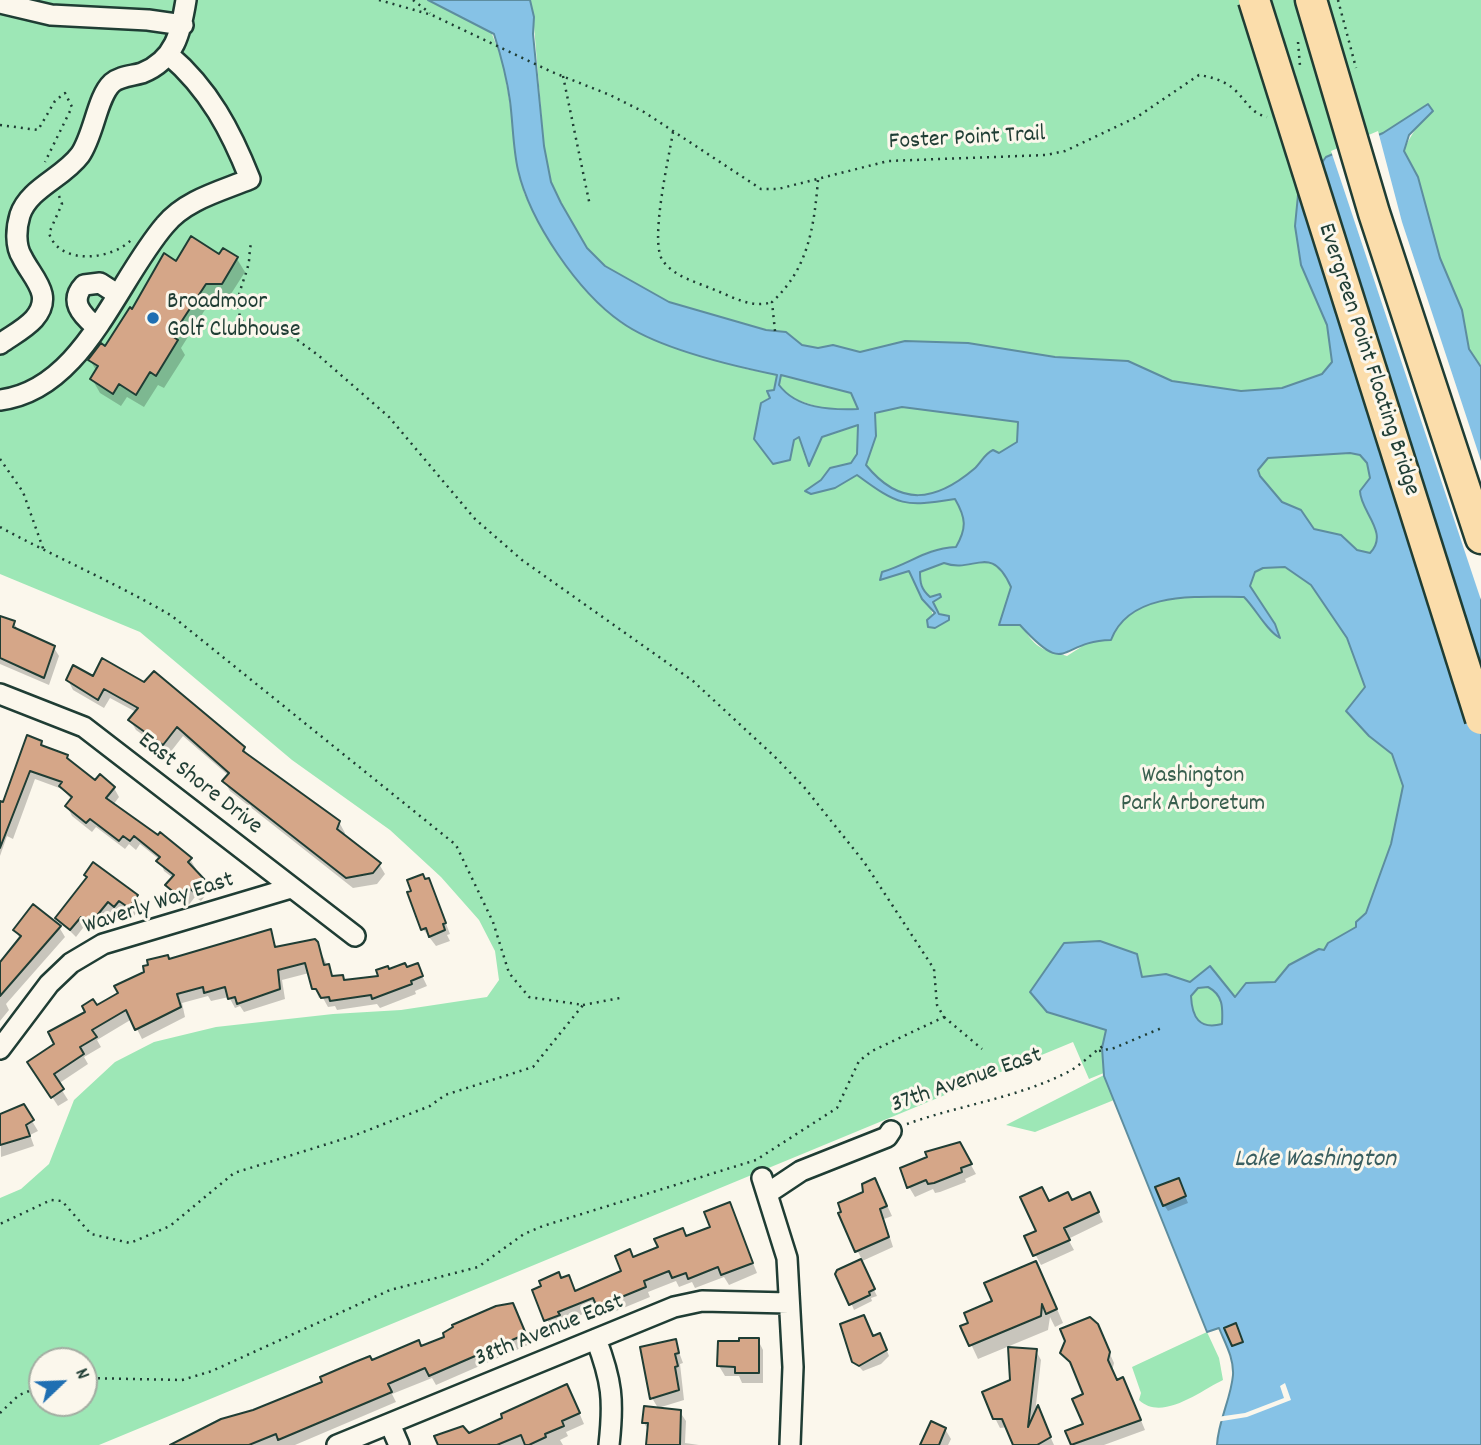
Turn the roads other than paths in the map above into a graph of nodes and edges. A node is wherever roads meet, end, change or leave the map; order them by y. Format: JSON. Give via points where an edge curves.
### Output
{"nodes":[{"id":1,"x":186,"y":0,"type":"edge"},
{"id":2,"x":1254,"y":0,"type":"edge"},
{"id":3,"x":1311,"y":0,"type":"edge"},
{"id":4,"x":0,"y":3,"type":"edge"},
{"id":5,"x":183,"y":26,"type":"junction"},
{"id":6,"x":169,"y":55,"type":"junction"},
{"id":7,"x":117,"y":294,"type":"junction"},
{"id":8,"x":95,"y":326,"type":"junction"},
{"id":9,"x":0,"y":344,"type":"edge"},
{"id":10,"x":0,"y":400,"type":"edge"},
{"id":11,"x":1481,"y":538,"type":"edge"},
{"id":12,"x":0,"y":694,"type":"edge"},
{"id":13,"x":1481,"y":719,"type":"edge"},
{"id":14,"x":290,"y":888,"type":"junction"},
{"id":15,"x":355,"y":936,"type":"dead end"},
{"id":16,"x":0,"y":1049,"type":"edge"},
{"id":17,"x":891,"y":1131,"type":"road end"},
{"id":18,"x":789,"y":1303,"type":"junction"},
{"id":19,"x":596,"y":1339,"type":"junction"},
{"id":20,"x":390,"y":1424,"type":"junction"},
{"id":21,"x":337,"y":1445,"type":"edge"},
{"id":22,"x":399,"y":1445,"type":"edge"},
{"id":23,"x":610,"y":1445,"type":"edge"},
{"id":24,"x":790,"y":1445,"type":"edge"}],
"edges":[{"from":1,"to":5,"type":"street"},
{"from":2,"to":13,"type":"highway","name":"Evergreen Point Floating Bridge","bridge":true},
{"from":3,"to":11,"type":"highway","via":[[1374,213]]},
{"from":4,"to":5,"type":"street","via":[[51,15]]},
{"from":5,"to":6,"type":"street"},
{"from":6,"to":7,"type":"street","via":[[205,90],[237,145],[250,179],[188,205],[166,223]]},
{"from":6,"to":9,"type":"street","via":[[146,71],[111,84],[102,96],[90,140],[78,158],[26,204],[18,227],[18,246],[40,283],[42,303],[32,321]]},
{"from":7,"to":8,"type":"street"},
{"from":7,"to":8,"type":"street","via":[[100,283],[84,285],[78,291],[79,309]]},
{"from":8,"to":10,"type":"street","via":[[69,365],[47,383],[16,398]]},
{"from":12,"to":14,"type":"street","name":"East Shore Drive","via":[[84,727]]},
{"from":14,"to":15,"type":"street","name":"East Shore Drive"},
{"from":14,"to":16,"type":"street","name":"Waverly Way East","via":[[103,944],[71,963],[49,984]]},
{"from":17,"to":18,"type":"street","name":"37th Avenue East","via":[[887,1138],[765,1185],[785,1248]]},
{"from":18,"to":19,"type":"street","name":"38th Avenue East","via":[[702,1301],[674,1307]]},
{"from":18,"to":24,"type":"street","via":[[793,1367]]},
{"from":19,"to":20,"type":"street","name":"38th Avenue East"},
{"from":19,"to":23,"type":"street","via":[[614,1400]]},
{"from":20,"to":21,"type":"street","name":"38th Avenue East"},
{"from":20,"to":22,"type":"street"}]}
